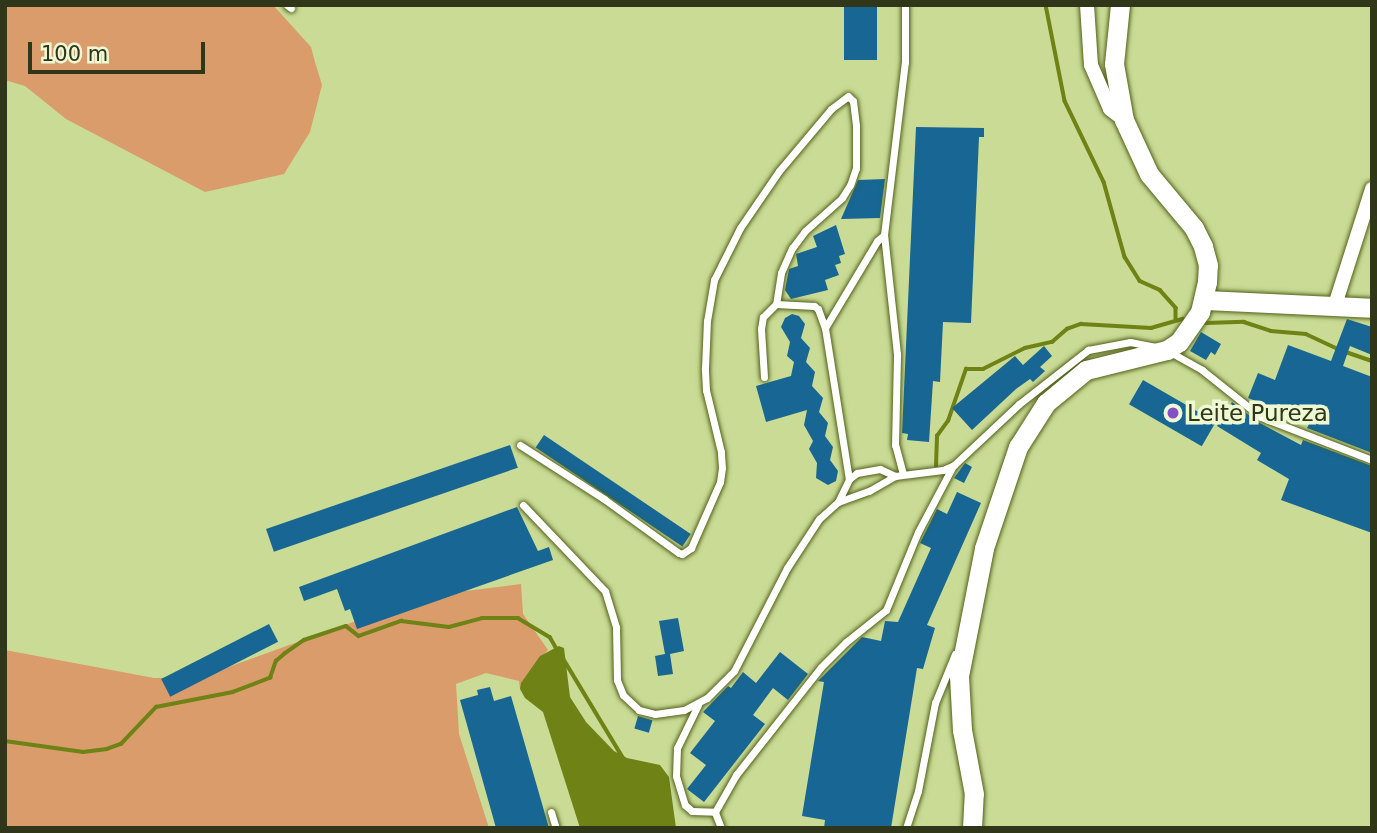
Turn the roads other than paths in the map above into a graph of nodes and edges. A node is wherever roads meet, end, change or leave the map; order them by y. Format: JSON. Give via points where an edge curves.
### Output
{"nodes":[{"id":1,"x":905,"y":5,"type":"edge"},
{"id":2,"x":1087,"y":5,"type":"edge"},
{"id":3,"x":1120,"y":5,"type":"edge"},
{"id":4,"x":1124,"y":120,"type":"junction"},
{"id":5,"x":1372,"y":189,"type":"edge"},
{"id":6,"x":884,"y":235,"type":"junction"},
{"id":7,"x":1204,"y":300,"type":"junction"},
{"id":8,"x":776,"y":304,"type":"junction"},
{"id":9,"x":1335,"y":305,"type":"junction"},
{"id":10,"x":1372,"y":307,"type":"edge"},
{"id":11,"x":825,"y":328,"type":"junction"},
{"id":12,"x":1167,"y":350,"type":"junction"},
{"id":13,"x":764,"y":377,"type":"dead end"},
{"id":14,"x":520,"y":445,"type":"dead end"},
{"id":15,"x":1372,"y":460,"type":"edge"},
{"id":16,"x":954,"y":465,"type":"junction"},
{"id":17,"x":899,"y":475,"type":"junction"},
{"id":18,"x":849,"y":479,"type":"junction"},
{"id":19,"x":838,"y":502,"type":"junction"},
{"id":20,"x":523,"y":505,"type":"dead end"},
{"id":21,"x":967,"y":625,"type":"junction"},
{"id":22,"x":698,"y":704,"type":"junction"},
{"id":23,"x":551,"y":811,"type":"dead end"},
{"id":24,"x":715,"y":812,"type":"junction"},
{"id":25,"x":556,"y":828,"type":"edge"},
{"id":26,"x":721,"y":828,"type":"edge"},
{"id":27,"x":906,"y":828,"type":"edge"},
{"id":28,"x":972,"y":828,"type":"edge"}],
"edges":[{"from":1,"to":6,"type":"lane","via":[[905,62]]},
{"from":2,"to":4,"type":"street","via":[[1091,65],[1110,109]]},
{"from":3,"to":4,"type":"street","via":[[1114,64]]},
{"from":4,"to":7,"type":"street","via":[[1149,174],[1194,228],[1203,246],[1208,265]]},
{"from":5,"to":9,"type":"street"},
{"from":6,"to":11,"type":"lane"},
{"from":6,"to":17,"type":"lane","via":[[897,354],[895,445]]},
{"from":7,"to":9,"type":"street"},
{"from":7,"to":12,"type":"street","via":[[1188,332]]},
{"from":8,"to":11,"type":"lane","via":[[814,306]]},
{"from":8,"to":13,"type":"lane","via":[[763,317],[761,329]]},
{"from":8,"to":14,"type":"lane","via":[[781,273],[792,248],[850,186],[856,168],[856,126],[853,101],[848,96],[831,109],[779,171],[740,228],[714,280],[705,368],[722,468],[691,548],[679,554]]},
{"from":9,"to":10,"type":"street"},
{"from":11,"to":18,"type":"lane"},
{"from":12,"to":15,"type":"lane","via":[[1202,370],[1261,417]]},
{"from":12,"to":16,"type":"lane","via":[[1130,342],[1088,350],[1019,404]]},
{"from":12,"to":21,"type":"street","via":[[1086,370],[1065,385],[1030,423],[984,548]]},
{"from":16,"to":17,"type":"lane"},
{"from":16,"to":24,"type":"lane","via":[[918,532],[886,610],[821,667],[736,775]]},
{"from":17,"to":18,"type":"lane","via":[[865,470]]},
{"from":17,"to":19,"type":"lane"},
{"from":18,"to":19,"type":"lane"},
{"from":19,"to":22,"type":"lane","via":[[819,519],[787,568],[734,671]]},
{"from":20,"to":22,"type":"lane","via":[[605,591],[616,627],[617,680],[630,704],[654,714]]},
{"from":21,"to":27,"type":"lane","via":[[935,703]]},
{"from":21,"to":28,"type":"street","via":[[959,704],[974,794]]},
{"from":22,"to":24,"type":"lane","via":[[677,748],[676,776],[685,805],[692,811]]},
{"from":23,"to":25,"type":"lane"},
{"from":24,"to":26,"type":"lane"}]}
